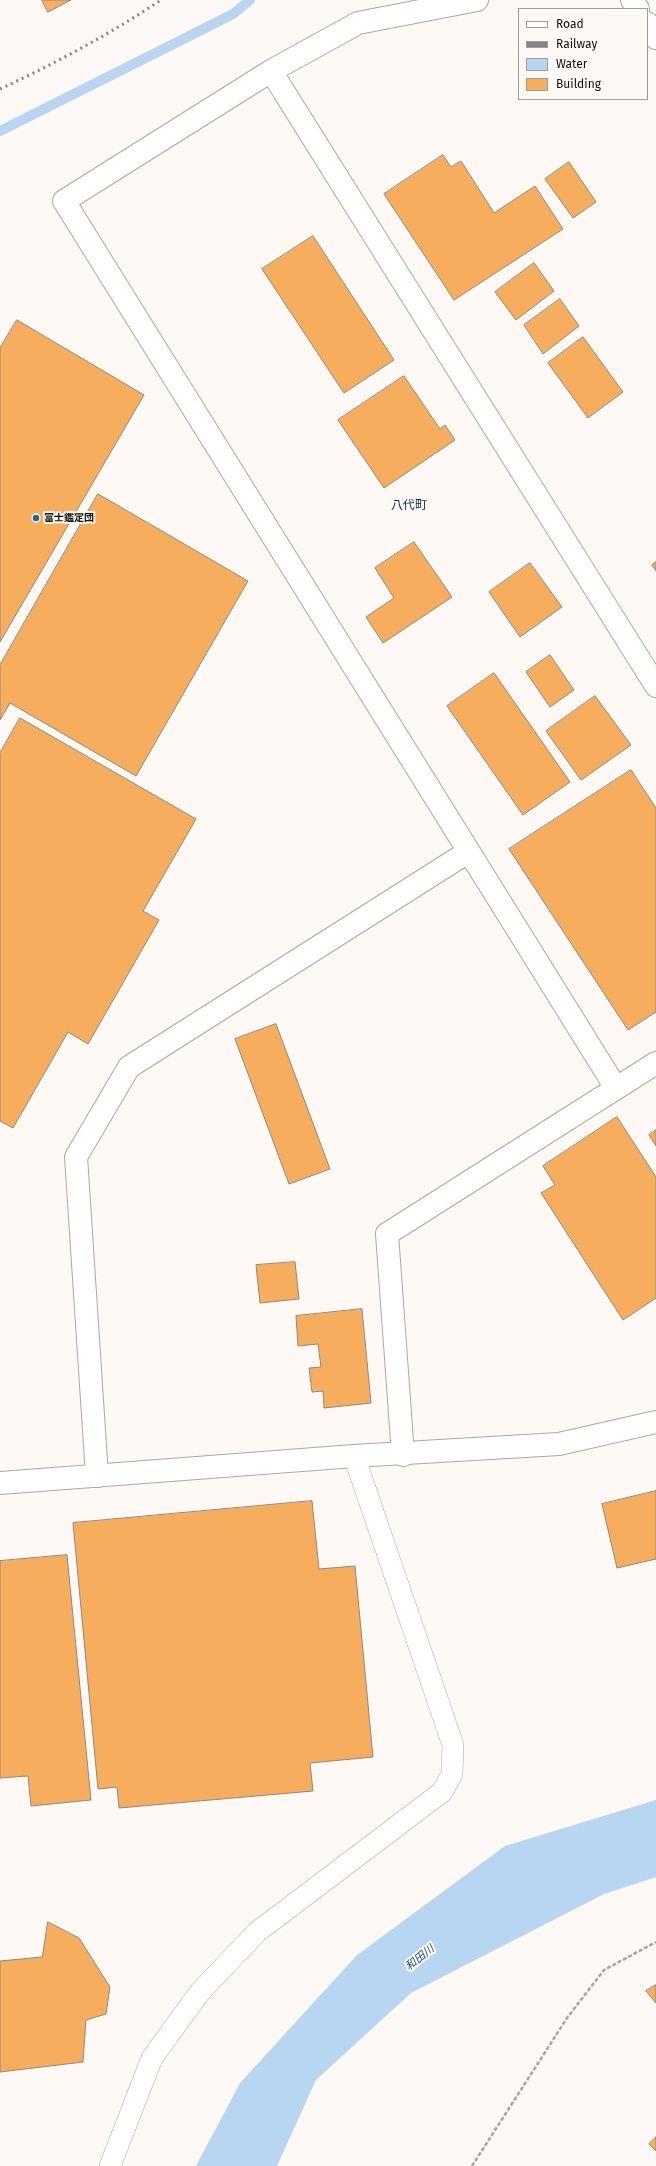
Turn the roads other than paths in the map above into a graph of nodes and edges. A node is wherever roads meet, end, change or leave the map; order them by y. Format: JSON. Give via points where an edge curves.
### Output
{"nodes":[{"id":1,"x":477,"y":0,"type":"edge"},
{"id":2,"x":648,"y":25,"type":"edge"},
{"id":3,"x":656,"y":38,"type":"edge"},
{"id":4,"x":271,"y":71,"type":"junction"},
{"id":5,"x":656,"y":686,"type":"edge"},
{"id":6,"x":468,"y":852,"type":"junction"},
{"id":7,"x":656,"y":1063,"type":"edge"},
{"id":8,"x":616,"y":1088,"type":"junction"},
{"id":9,"x":656,"y":1422,"type":"edge"},
{"id":10,"x":403,"y":1455,"type":"junction"},
{"id":11,"x":354,"y":1456,"type":"junction"},
{"id":12,"x":97,"y":1476,"type":"junction"},
{"id":13,"x":0,"y":1483,"type":"edge"},
{"id":14,"x":110,"y":2166,"type":"edge"}],
"edges":[{"from":1,"to":4,"type":"street","via":[[358,23]]},
{"from":2,"to":3,"type":"street"},
{"from":4,"to":5,"type":"street"},
{"from":4,"to":6,"type":"street","via":[[64,201]]},
{"from":6,"to":8,"type":"street"},
{"from":6,"to":12,"type":"street","via":[[129,1067],[76,1157]]},
{"from":7,"to":8,"type":"street"},
{"from":8,"to":10,"type":"street","via":[[387,1234]]},
{"from":9,"to":10,"type":"street","via":[[560,1444]]},
{"from":10,"to":11,"type":"street"},
{"from":11,"to":12,"type":"street"},
{"from":11,"to":14,"type":"lane","via":[[453,1745],[452,1774],[442,1792],[257,1932],[200,1992],[152,2058]]},
{"from":12,"to":13,"type":"street"}]}
